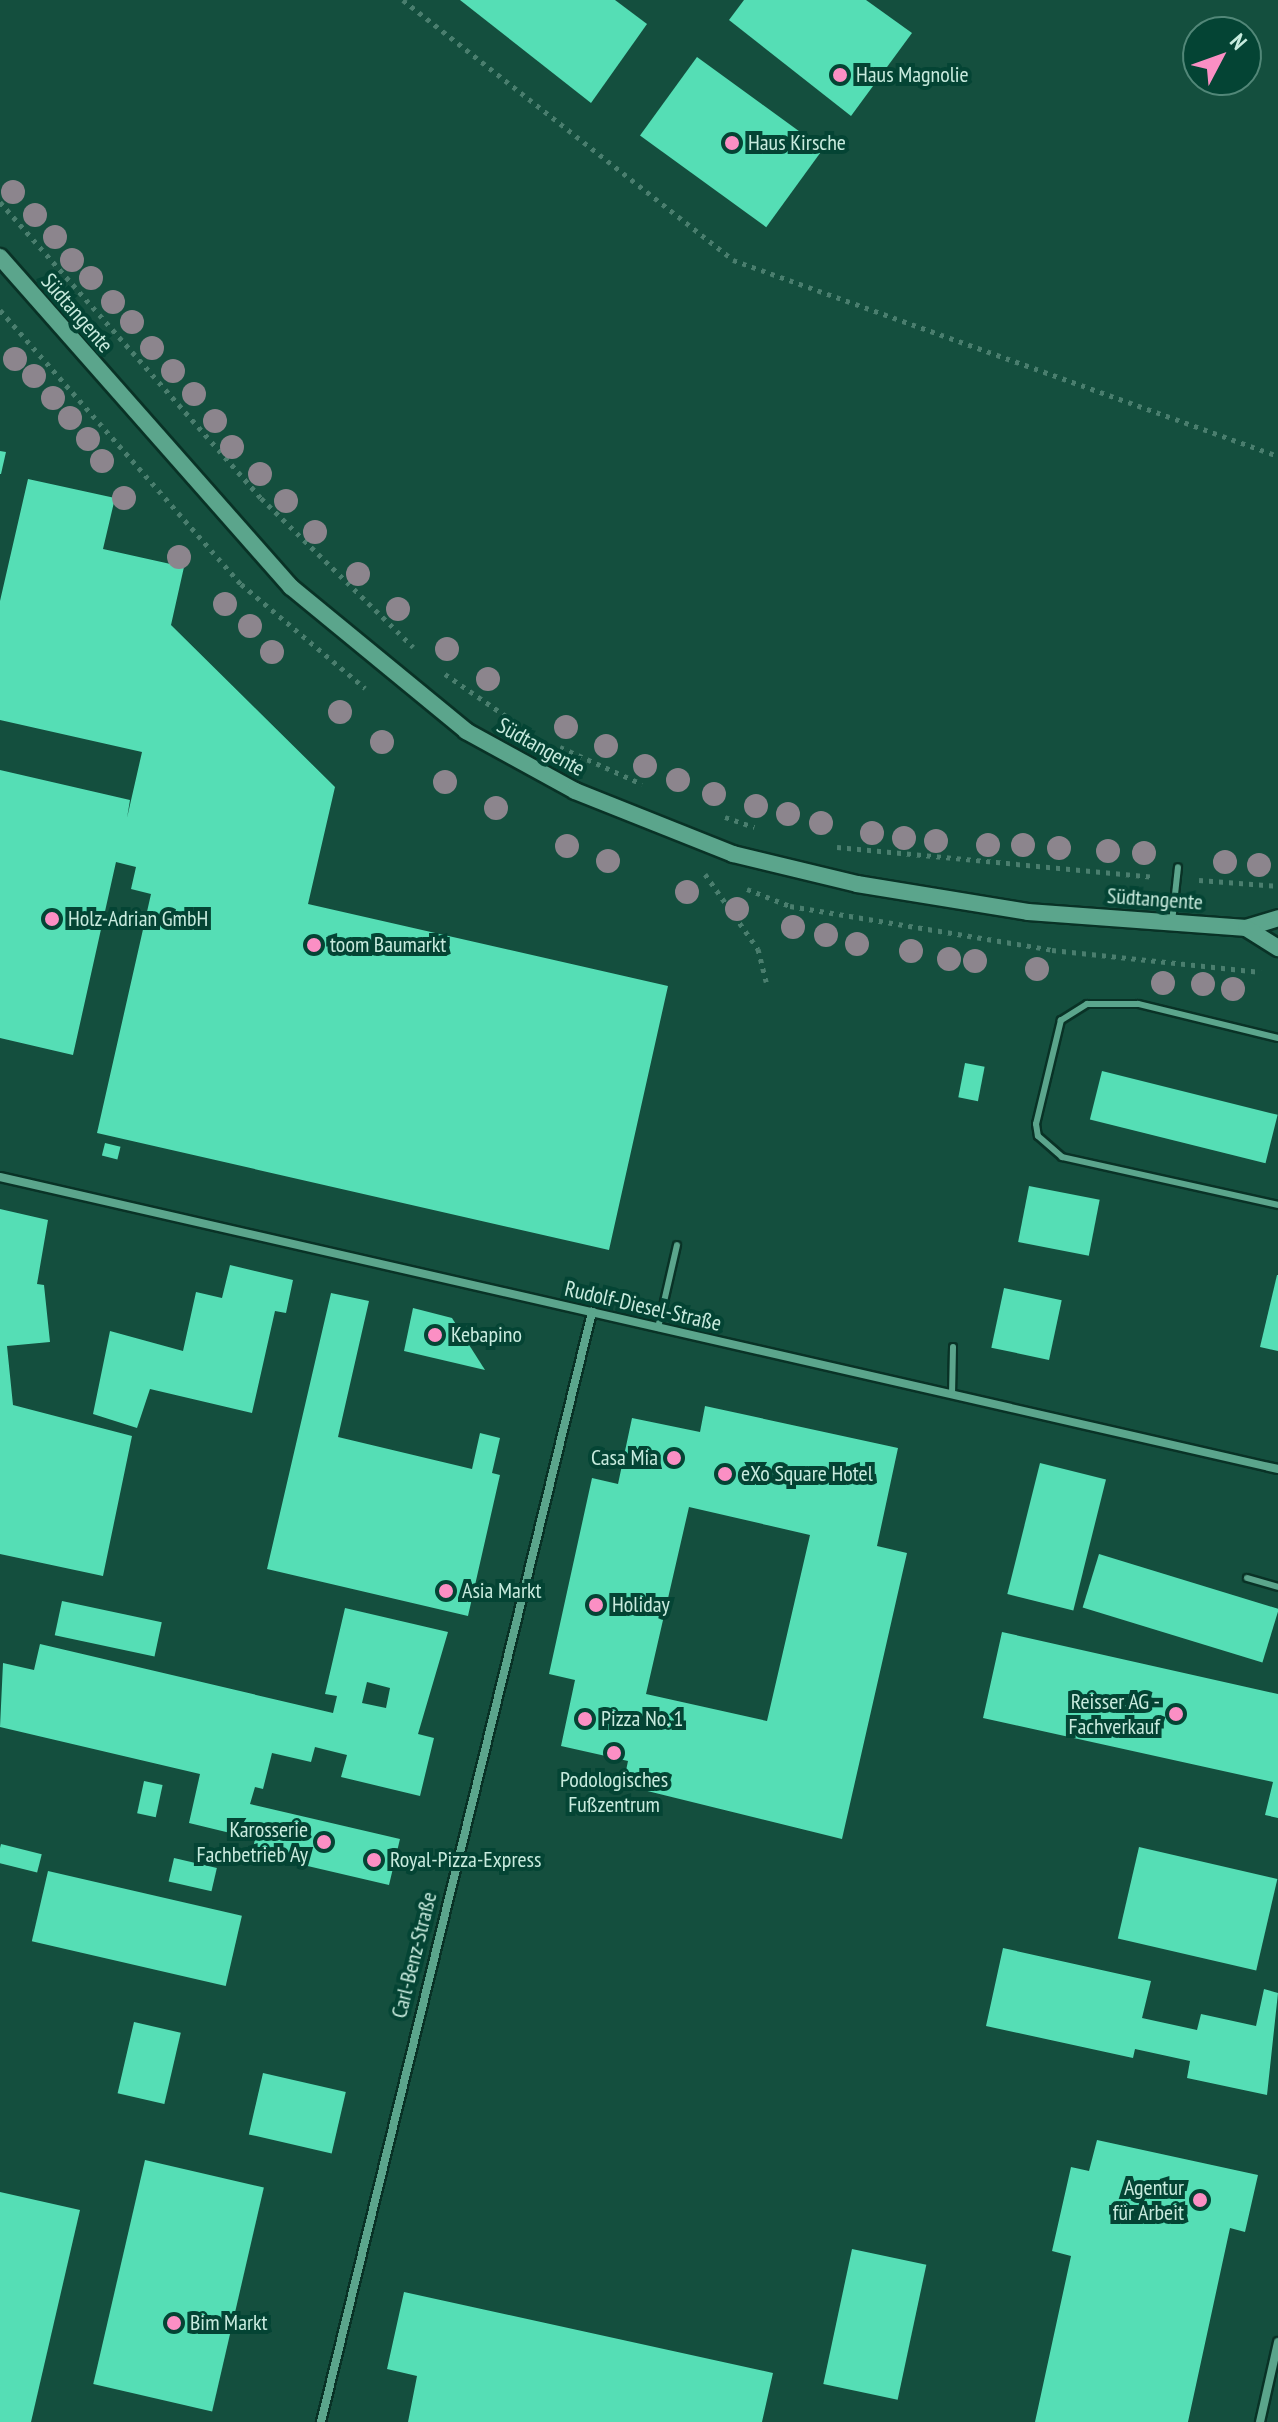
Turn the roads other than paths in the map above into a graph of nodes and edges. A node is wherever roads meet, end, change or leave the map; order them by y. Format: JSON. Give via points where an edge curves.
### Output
{"nodes":[{"id":1,"x":0,"y":257,"type":"edge"},
{"id":2,"x":1178,"y":867,"type":"dead end"},
{"id":3,"x":1278,"y":918,"type":"edge"},
{"id":4,"x":1172,"y":922,"type":"junction"},
{"id":5,"x":1246,"y":928,"type":"junction"},
{"id":6,"x":1278,"y":948,"type":"edge"},
{"id":7,"x":1278,"y":1038,"type":"edge"},
{"id":8,"x":0,"y":1177,"type":"edge"},
{"id":9,"x":1278,"y":1205,"type":"edge"},
{"id":10,"x":677,"y":1245,"type":"dead end"},
{"id":11,"x":592,"y":1312,"type":"junction"},
{"id":12,"x":658,"y":1328,"type":"junction"},
{"id":13,"x":953,"y":1347,"type":"dead end"},
{"id":14,"x":952,"y":1395,"type":"junction"},
{"id":15,"x":1278,"y":1469,"type":"edge"},
{"id":16,"x":1247,"y":1578,"type":"dead end"},
{"id":17,"x":1278,"y":1587,"type":"edge"},
{"id":18,"x":1278,"y":2342,"type":"edge"},
{"id":19,"x":321,"y":2422,"type":"edge"},
{"id":20,"x":1260,"y":2422,"type":"edge"}],
"edges":[{"from":1,"to":4,"type":"main road","name":"Südtangente","via":[[291,587],[466,731],[575,791],[733,854],[857,884],[1028,912]]},
{"from":2,"to":4,"type":"lane"},
{"from":3,"to":5,"type":"main road","name":"Südtangente"},
{"from":4,"to":5,"type":"main road","name":"Südtangente"},
{"from":5,"to":6,"type":"main road","name":"Südtangente"},
{"from":7,"to":9,"type":"lane","via":[[1138,1004],[1087,1004],[1061,1020],[1036,1124],[1038,1136],[1062,1157]]},
{"from":8,"to":11,"type":"street","name":"Rudolf-Diesel-Straße"},
{"from":10,"to":12,"type":"lane"},
{"from":11,"to":12,"type":"street","name":"Rudolf-Diesel-Straße"},
{"from":11,"to":19,"type":"street","name":"Carl-Benz-Straße"},
{"from":12,"to":14,"type":"street","name":"Rudolf-Diesel-Straße"},
{"from":13,"to":14,"type":"lane"},
{"from":14,"to":15,"type":"street","name":"Rudolf-Diesel-Straße"},
{"from":16,"to":17,"type":"lane"},
{"from":18,"to":20,"type":"street"}]}
